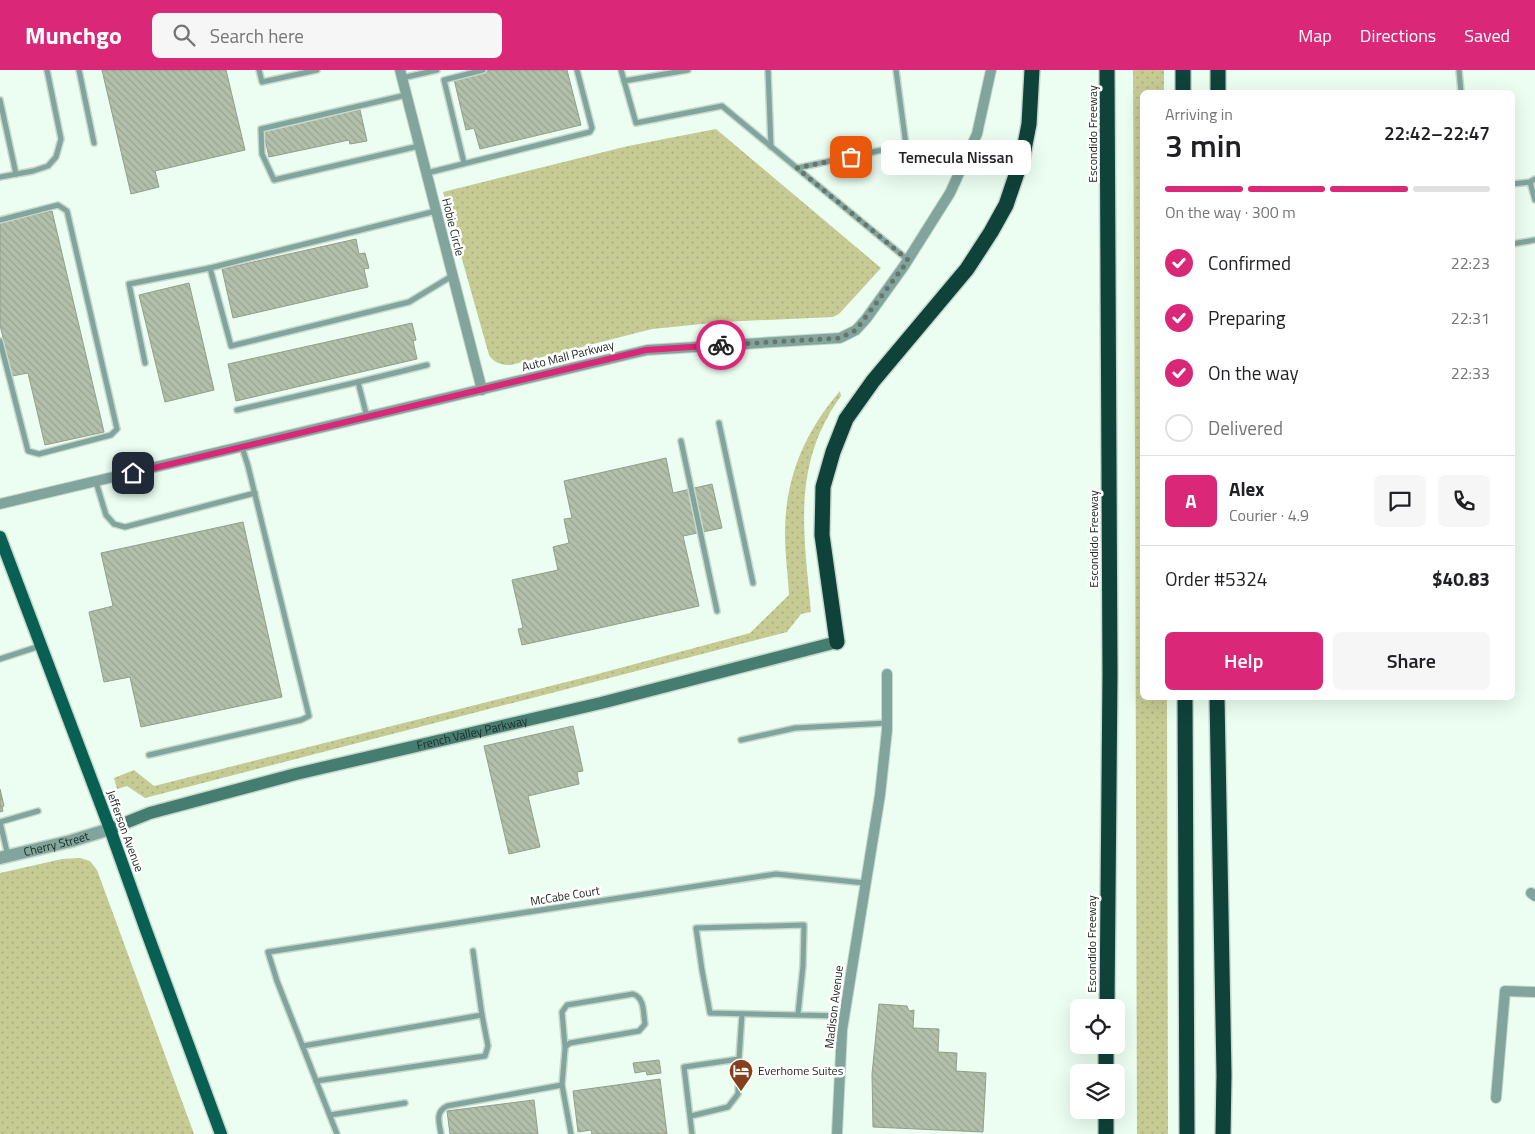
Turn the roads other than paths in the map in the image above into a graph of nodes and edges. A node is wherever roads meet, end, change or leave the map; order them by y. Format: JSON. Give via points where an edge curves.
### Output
{"nodes":[{"id":1,"x":47,"y":70,"type":"edge"},
{"id":2,"x":80,"y":70,"type":"edge"},
{"id":3,"x":259,"y":70,"type":"edge"},
{"id":4,"x":317,"y":70,"type":"edge"},
{"id":5,"x":437,"y":70,"type":"edge"},
{"id":6,"x":483,"y":70,"type":"edge"},
{"id":7,"x":577,"y":70,"type":"edge"},
{"id":8,"x":621,"y":70,"type":"edge"},
{"id":9,"x":688,"y":70,"type":"edge"},
{"id":10,"x":768,"y":70,"type":"edge"},
{"id":11,"x":896,"y":70,"type":"edge"},
{"id":12,"x":991,"y":70,"type":"edge"},
{"id":13,"x":1032,"y":70,"type":"edge"},
{"id":14,"x":1107,"y":70,"type":"edge"},
{"id":15,"x":1183,"y":70,"type":"edge"},
{"id":16,"x":1218,"y":70,"type":"edge"},
{"id":17,"x":1459,"y":70,"type":"edge"},
{"id":18,"x":401,"y":74,"type":"edge"},
{"id":19,"x":624,"y":81,"type":"junction"},
{"id":20,"x":444,"y":82,"type":"junction"},
{"id":21,"x":1183,"y":90,"type":"edge"},
{"id":22,"x":1218,"y":90,"type":"edge"},
{"id":23,"x":1461,"y":90,"type":"edge"},
{"id":24,"x":406,"y":95,"type":"junction"},
{"id":25,"x":0,"y":100,"type":"edge"},
{"id":26,"x":94,"y":143,"type":"dead end"},
{"id":27,"x":419,"y":146,"type":"junction"},
{"id":28,"x":906,"y":146,"type":"junction"},
{"id":29,"x":771,"y":147,"type":"junction"},
{"id":30,"x":464,"y":163,"type":"junction"},
{"id":31,"x":797,"y":168,"type":"junction"},
{"id":32,"x":959,"y":172,"type":"junction"},
{"id":33,"x":426,"y":173,"type":"junction"},
{"id":34,"x":16,"y":174,"type":"junction"},
{"id":35,"x":0,"y":177,"type":"edge"},
{"id":36,"x":1533,"y":180,"type":"edge"},
{"id":37,"x":1515,"y":183,"type":"edge"},
{"id":38,"x":1535,"y":200,"type":"edge"},
{"id":39,"x":436,"y":211,"type":"junction"},
{"id":40,"x":0,"y":220,"type":"edge"},
{"id":41,"x":1535,"y":240,"type":"edge"},
{"id":42,"x":1515,"y":243,"type":"edge"},
{"id":43,"x":908,"y":260,"type":"junction"},
{"id":44,"x":210,"y":268,"type":"junction"},
{"id":45,"x":453,"y":276,"type":"junction"},
{"id":46,"x":0,"y":341,"type":"edge"},
{"id":47,"x":145,"y":363,"type":"dead end"},
{"id":48,"x":427,"y":365,"type":"dead end"},
{"id":49,"x":358,"y":382,"type":"junction"},
{"id":50,"x":482,"y":390,"type":"junction"},
{"id":51,"x":237,"y":410,"type":"dead end"},
{"id":52,"x":368,"y":417,"type":"junction"},
{"id":53,"x":719,"y":423,"type":"dead end"},
{"id":54,"x":681,"y":441,"type":"dead end"},
{"id":55,"x":242,"y":447,"type":"junction"},
{"id":56,"x":96,"y":482,"type":"junction"},
{"id":57,"x":255,"y":494,"type":"junction"},
{"id":58,"x":0,"y":504,"type":"edge"},
{"id":59,"x":0,"y":537,"type":"edge"},
{"id":60,"x":753,"y":583,"type":"dead end"},
{"id":61,"x":717,"y":611,"type":"dead end"},
{"id":62,"x":837,"y":642,"type":"joint"},
{"id":63,"x":41,"y":645,"type":"junction"},
{"id":64,"x":0,"y":659,"type":"edge"},
{"id":65,"x":887,"y":674,"type":"dead end"},
{"id":66,"x":1186,"y":700,"type":"edge"},
{"id":67,"x":1217,"y":700,"type":"edge"},
{"id":68,"x":887,"y":723,"type":"junction"},
{"id":69,"x":741,"y":740,"type":"dead end"},
{"id":70,"x":149,"y":755,"type":"dead end"},
{"id":71,"x":38,"y":811,"type":"dead end"},
{"id":72,"x":0,"y":822,"type":"edge"},
{"id":73,"x":110,"y":829,"type":"junction"},
{"id":74,"x":4,"y":857,"type":"edge"},
{"id":75,"x":865,"y":883,"type":"junction"},
{"id":76,"x":473,"y":951,"type":"dead end"},
{"id":77,"x":1535,"y":992,"type":"edge"},
{"id":78,"x":1107,"y":999,"type":"edge"},
{"id":79,"x":482,"y":1014,"type":"junction"},
{"id":80,"x":742,"y":1014,"type":"junction"},
{"id":81,"x":798,"y":1014,"type":"junction"},
{"id":82,"x":844,"y":1016,"type":"junction"},
{"id":83,"x":302,"y":1046,"type":"junction"},
{"id":84,"x":565,"y":1048,"type":"junction"},
{"id":85,"x":739,"y":1059,"type":"junction"},
{"id":86,"x":316,"y":1081,"type":"junction"},
{"id":87,"x":562,"y":1085,"type":"junction"},
{"id":88,"x":1496,"y":1098,"type":"dead end"},
{"id":89,"x":405,"y":1104,"type":"dead end"},
{"id":90,"x":330,"y":1115,"type":"junction"},
{"id":91,"x":690,"y":1116,"type":"junction"},
{"id":92,"x":1106,"y":1119,"type":"edge"},
{"id":93,"x":222,"y":1134,"type":"edge"},
{"id":94,"x":337,"y":1134,"type":"edge"},
{"id":95,"x":442,"y":1134,"type":"edge"},
{"id":96,"x":571,"y":1134,"type":"edge"},
{"id":97,"x":692,"y":1134,"type":"edge"},
{"id":98,"x":837,"y":1134,"type":"edge"},
{"id":99,"x":1106,"y":1134,"type":"edge"},
{"id":100,"x":1187,"y":1134,"type":"edge"},
{"id":101,"x":1223,"y":1134,"type":"edge"}],
"edges":[{"from":1,"to":34,"type":"lane","via":[[61,139],[56,157],[48,166]]},
{"from":2,"to":26,"type":"lane"},
{"from":3,"to":4,"type":"lane","via":[[262,82]]},
{"from":5,"to":18,"type":"lane"},
{"from":5,"to":20,"type":"lane"},
{"from":6,"to":20,"type":"lane"},
{"from":7,"to":30,"type":"lane","via":[[592,128],[590,132]]},
{"from":8,"to":19,"type":"lane"},
{"from":9,"to":19,"type":"lane"},
{"from":10,"to":29,"type":"lane"},
{"from":11,"to":28,"type":"lane"},
{"from":12,"to":32,"type":"street","name":"Auto Mall Parkway","via":[[977,134]]},
{"from":13,"to":62,"type":"highway","via":[[1024,155],[1006,205],[967,269],[846,419],[833,452],[824,487],[822,535]]},
{"from":14,"to":78,"type":"highway","name":"Escondido Freeway","via":[[1110,683]]},
{"from":15,"to":21,"type":"highway"},
{"from":16,"to":22,"type":"highway"},
{"from":17,"to":23,"type":"lane"},
{"from":18,"to":24,"type":"street","name":"Hobie Circle"},
{"from":19,"to":29,"type":"lane","via":[[636,123],[722,106]]},
{"from":20,"to":30,"type":"lane"},
{"from":24,"to":27,"type":"street","name":"Hobie Circle"},
{"from":24,"to":27,"type":"lane","via":[[261,129],[262,154],[274,180]]},
{"from":25,"to":34,"type":"lane"},
{"from":27,"to":33,"type":"street","name":"Hobie Circle"},
{"from":28,"to":31,"type":"lane"},
{"from":28,"to":32,"type":"lane"},
{"from":29,"to":31,"type":"lane"},
{"from":30,"to":33,"type":"lane"},
{"from":31,"to":43,"type":"lane"},
{"from":32,"to":43,"type":"street","name":"Auto Mall Parkway","via":[[950,193]]},
{"from":33,"to":39,"type":"street","name":"Hobie Circle"},
{"from":34,"to":35,"type":"lane"},
{"from":36,"to":37,"type":"lane"},
{"from":36,"to":38,"type":"lane"},
{"from":39,"to":44,"type":"lane"},
{"from":39,"to":45,"type":"street","name":"Hobie Circle"},
{"from":40,"to":46,"type":"lane","via":[[58,205],[68,212],[117,429],[111,435],[39,454],[28,451]]},
{"from":41,"to":42,"type":"lane"},
{"from":43,"to":50,"type":"street","name":"Auto Mall Parkway","via":[[856,330],[840,338],[646,350]]},
{"from":44,"to":45,"type":"lane","via":[[231,346],[409,302]]},
{"from":44,"to":47,"type":"lane","via":[[129,284]]},
{"from":45,"to":50,"type":"street","name":"Hobie Circle"},
{"from":48,"to":49,"type":"lane"},
{"from":49,"to":51,"type":"lane"},
{"from":49,"to":52,"type":"lane"},
{"from":50,"to":52,"type":"street","name":"Auto Mall Parkway"},
{"from":52,"to":55,"type":"street","name":"Auto Mall Parkway"},
{"from":53,"to":60,"type":"lane"},
{"from":54,"to":61,"type":"lane"},
{"from":55,"to":56,"type":"street","name":"Auto Mall Parkway"},
{"from":55,"to":57,"type":"lane"},
{"from":56,"to":57,"type":"lane","via":[[106,515],[114,524],[125,527]]},
{"from":56,"to":58,"type":"street","name":"Auto Mall Parkway"},
{"from":57,"to":70,"type":"lane","via":[[309,716]]},
{"from":59,"to":63,"type":"main road","name":"Jefferson Avenue"},
{"from":62,"to":73,"type":"main road","name":"French Valley Parkway","via":[[600,703],[296,774],[150,813]]},
{"from":63,"to":64,"type":"lane"},
{"from":63,"to":73,"type":"main road","name":"Jefferson Avenue"},
{"from":65,"to":68,"type":"street","name":"Madison Avenue"},
{"from":66,"to":100,"type":"highway"},
{"from":67,"to":101,"type":"highway"},
{"from":68,"to":69,"type":"lane","via":[[795,728]]},
{"from":68,"to":75,"type":"street","name":"Madison Avenue","via":[[880,795]]},
{"from":71,"to":72,"type":"lane"},
{"from":72,"to":74,"type":"lane"},
{"from":73,"to":74,"type":"street","name":"Cherry Street"},
{"from":73,"to":93,"type":"main road","name":"Jefferson Avenue"},
{"from":75,"to":82,"type":"street","name":"Madison Avenue"},
{"from":75,"to":83,"type":"lane","name":"McCabe Court","via":[[776,874],[268,952]]},
{"from":76,"to":79,"type":"lane"},
{"from":77,"to":88,"type":"street","via":[[1505,991]]},
{"from":79,"to":83,"type":"lane"},
{"from":79,"to":86,"type":"lane","via":[[488,1046],[485,1056]]},
{"from":80,"to":81,"type":"lane"},
{"from":80,"to":81,"type":"lane","via":[[710,1013],[696,928],[804,925]]},
{"from":80,"to":85,"type":"lane"},
{"from":81,"to":82,"type":"lane"},
{"from":82,"to":98,"type":"street","name":"Madison Avenue"},
{"from":83,"to":86,"type":"lane"},
{"from":84,"to":84,"type":"lane","via":[[564,1007],[633,994],[640,998],[644,1024],[640,1031],[570,1043]]},
{"from":84,"to":87,"type":"lane"},
{"from":85,"to":91,"type":"lane","via":[[738,1094],[728,1107]]},
{"from":85,"to":91,"type":"lane","via":[[684,1067]]},
{"from":86,"to":90,"type":"lane"},
{"from":87,"to":95,"type":"lane","via":[[447,1106],[438,1114]]},
{"from":87,"to":96,"type":"lane"},
{"from":89,"to":90,"type":"lane"},
{"from":90,"to":94,"type":"lane"},
{"from":91,"to":97,"type":"lane"},
{"from":92,"to":99,"type":"highway"}]}
